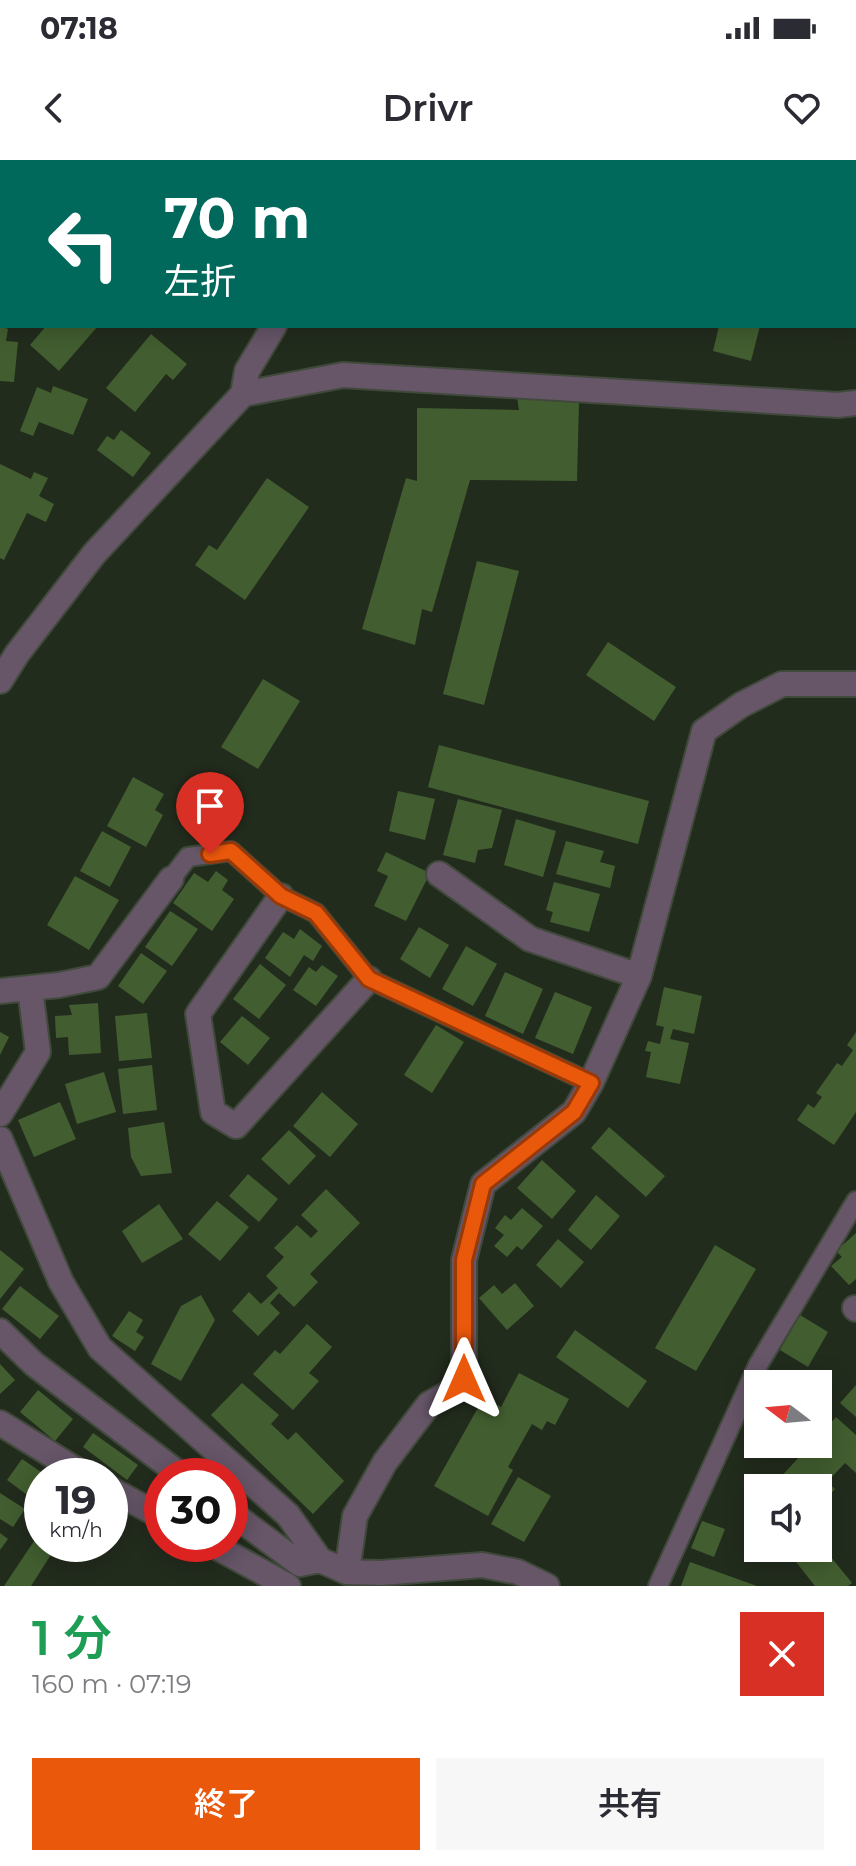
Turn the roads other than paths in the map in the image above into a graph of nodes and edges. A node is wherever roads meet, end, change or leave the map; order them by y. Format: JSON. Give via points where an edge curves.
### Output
{"nodes":[{"id":1,"x":273,"y":328,"type":"edge"},
{"id":2,"x":243,"y":394,"type":"junction"},
{"id":3,"x":856,"y":403,"type":"edge"},
{"id":4,"x":0,"y":681,"type":"edge"},
{"id":5,"x":856,"y":684,"type":"edge"},
{"id":6,"x":439,"y":874,"type":"dead end"},
{"id":7,"x":171,"y":879,"type":"joint"},
{"id":8,"x":281,"y":896,"type":"junction"},
{"id":9,"x":639,"y":976,"type":"junction"},
{"id":10,"x":369,"y":979,"type":"junction"},
{"id":11,"x":30,"y":988,"type":"junction"},
{"id":12,"x":0,"y":991,"type":"edge"},
{"id":13,"x":591,"y":1083,"type":"junction"},
{"id":14,"x":0,"y":1114,"type":"edge"},
{"id":15,"x":0,"y":1139,"type":"edge"},
{"id":16,"x":856,"y":1201,"type":"edge"},
{"id":17,"x":0,"y":1331,"type":"edge"},
{"id":18,"x":0,"y":1423,"type":"edge"},
{"id":19,"x":57,"y":1458,"type":"edge"},
{"id":20,"x":158,"y":1458,"type":"edge"},
{"id":21,"x":248,"y":1525,"type":"edge"},
{"id":22,"x":320,"y":1560,"type":"junction"},
{"id":23,"x":244,"y":1562,"type":"edge"},
{"id":24,"x":347,"y":1572,"type":"junction"},
{"id":25,"x":379,"y":1580,"type":"edge"},
{"id":26,"x":288,"y":1586,"type":"edge"},
{"id":27,"x":547,"y":1586,"type":"edge"},
{"id":28,"x":658,"y":1586,"type":"edge"}],
"edges":[{"from":1,"to":2,"type":"street","via":[[247,371]]},
{"from":2,"to":3,"type":"street","via":[[343,375]]},
{"from":2,"to":4,"type":"street","via":[[94,554]]},
{"from":5,"to":9,"type":"street","via":[[782,684],[704,731]]},
{"from":6,"to":9,"type":"street","via":[[530,939]]},
{"from":7,"to":8,"type":"lane","via":[[188,857],[231,851]]},
{"from":7,"to":11,"type":"street","via":[[98,977]]},
{"from":8,"to":10,"type":"lane","via":[[316,913]]},
{"from":8,"to":10,"type":"street","via":[[198,1014],[213,1112],[236,1126]]},
{"from":9,"to":13,"type":"street"},
{"from":10,"to":13,"type":"lane"},
{"from":11,"to":12,"type":"street"},
{"from":11,"to":14,"type":"street","via":[[38,1052]]},
{"from":13,"to":24,"type":"street","via":[[574,1112],[483,1184],[464,1260],[464,1379],[429,1404],[385,1462],[355,1516]]},
{"from":15,"to":22,"type":"street","via":[[61,1282],[100,1348],[288,1515]]},
{"from":16,"to":28,"type":"lane","via":[[758,1365]]},
{"from":17,"to":20,"type":"street","via":[[34,1364]]},
{"from":18,"to":19,"type":"street"},
{"from":21,"to":22,"type":"street","via":[[300,1564]]},
{"from":22,"to":24,"type":"street"},
{"from":23,"to":26,"type":"street"},
{"from":24,"to":25,"type":"street"},
{"from":25,"to":27,"type":"street","via":[[482,1565],[518,1572]]}]}
